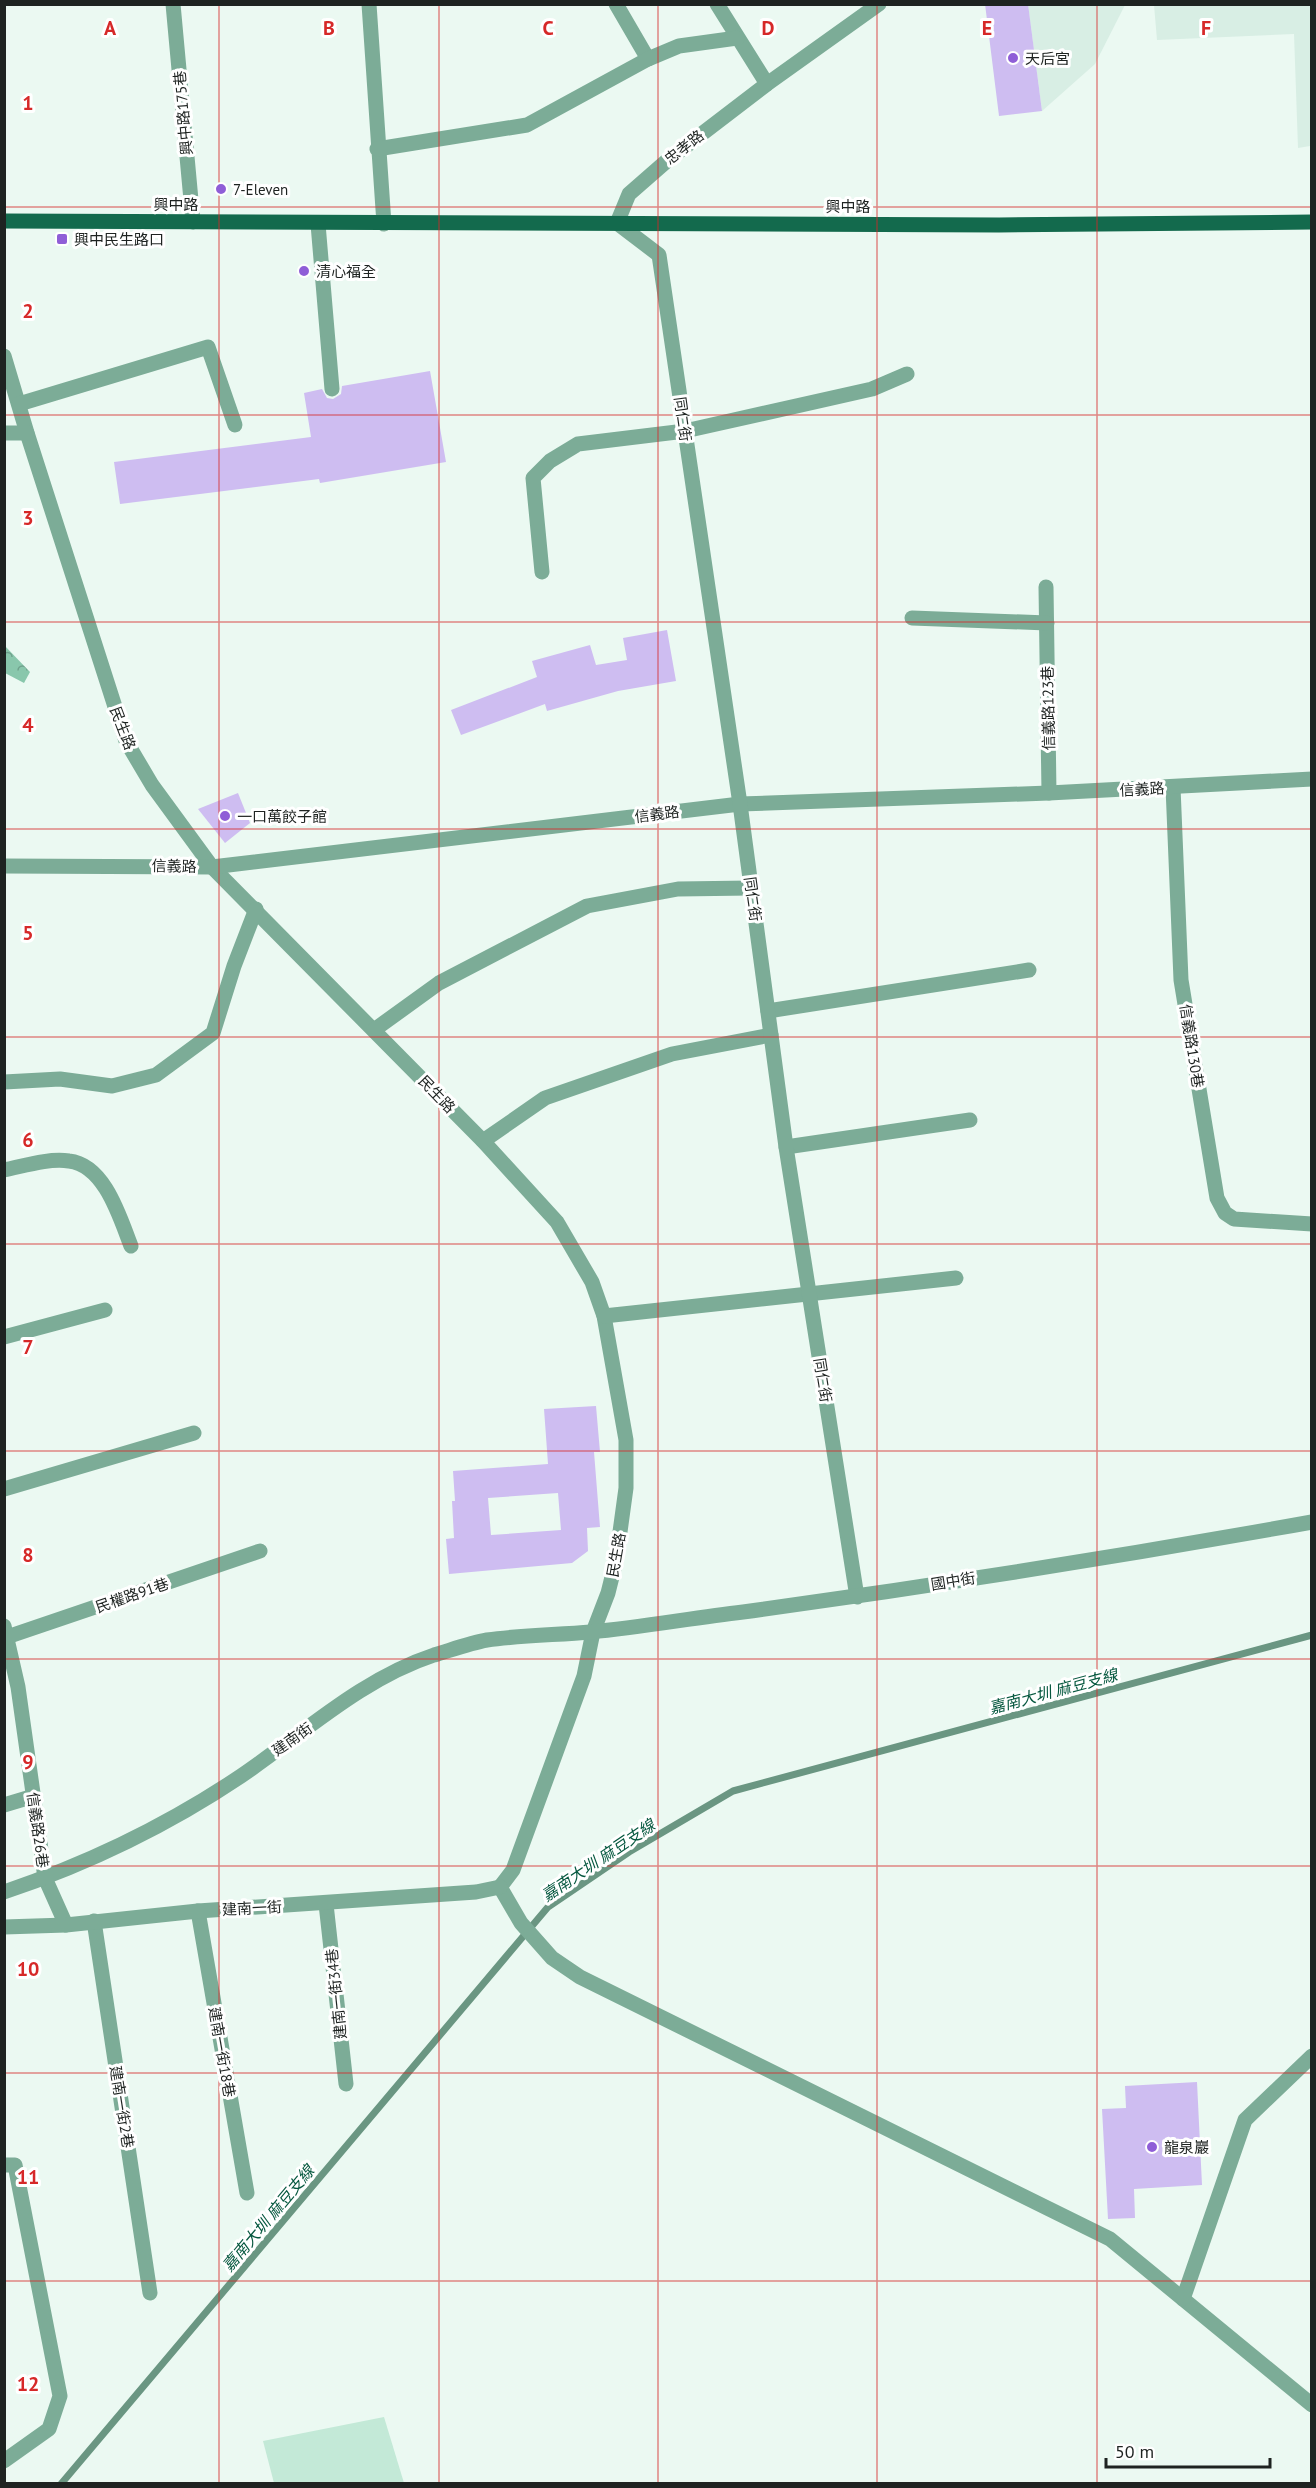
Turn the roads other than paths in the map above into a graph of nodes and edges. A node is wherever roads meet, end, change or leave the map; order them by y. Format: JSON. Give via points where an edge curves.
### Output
{"nodes":[{"id":1,"x":173,"y":4,"type":"edge"},
{"id":2,"x":369,"y":4,"type":"edge"},
{"id":3,"x":616,"y":4,"type":"edge"},
{"id":4,"x":717,"y":4,"type":"edge"},
{"id":5,"x":879,"y":4,"type":"edge"},
{"id":6,"x":737,"y":38,"type":"junction"},
{"id":7,"x":648,"y":59,"type":"junction"},
{"id":8,"x":767,"y":84,"type":"junction"},
{"id":9,"x":377,"y":149,"type":"junction"},
{"id":10,"x":4,"y":221,"type":"edge"},
{"id":11,"x":193,"y":222,"type":"junction"},
{"id":12,"x":1311,"y":222,"type":"edge"},
{"id":13,"x":617,"y":223,"type":"junction"},
{"id":14,"x":318,"y":224,"type":"junction"},
{"id":15,"x":384,"y":224,"type":"junction"},
{"id":16,"x":4,"y":356,"type":"edge"},
{"id":17,"x":907,"y":374,"type":"dead end"},
{"id":18,"x":332,"y":389,"type":"dead end"},
{"id":19,"x":19,"y":404,"type":"junction"},
{"id":20,"x":235,"y":425,"type":"dead end"},
{"id":21,"x":685,"y":431,"type":"junction"},
{"id":22,"x":4,"y":433,"type":"edge"},
{"id":23,"x":27,"y":433,"type":"junction"},
{"id":24,"x":542,"y":572,"type":"dead end"},
{"id":25,"x":1046,"y":587,"type":"dead end"},
{"id":26,"x":912,"y":618,"type":"dead end"},
{"id":27,"x":1047,"y":623,"type":"junction"},
{"id":28,"x":1311,"y":779,"type":"edge"},
{"id":29,"x":1173,"y":787,"type":"junction"},
{"id":30,"x":1049,"y":793,"type":"junction"},
{"id":31,"x":740,"y":804,"type":"junction"},
{"id":32,"x":4,"y":866,"type":"edge"},
{"id":33,"x":212,"y":867,"type":"junction"},
{"id":34,"x":751,"y":888,"type":"junction"},
{"id":35,"x":256,"y":909,"type":"junction"},
{"id":36,"x":1029,"y":970,"type":"dead end"},
{"id":37,"x":768,"y":1011,"type":"junction"},
{"id":38,"x":374,"y":1030,"type":"junction"},
{"id":39,"x":771,"y":1035,"type":"junction"},
{"id":40,"x":4,"y":1083,"type":"edge"},
{"id":41,"x":970,"y":1120,"type":"dead end"},
{"id":42,"x":483,"y":1141,"type":"junction"},
{"id":43,"x":786,"y":1147,"type":"junction"},
{"id":44,"x":4,"y":1170,"type":"edge"},
{"id":45,"x":1311,"y":1224,"type":"edge"},
{"id":46,"x":131,"y":1246,"type":"dead end"},
{"id":47,"x":956,"y":1278,"type":"dead end"},
{"id":48,"x":810,"y":1294,"type":"junction"},
{"id":49,"x":105,"y":1311,"type":"dead end"},
{"id":50,"x":604,"y":1316,"type":"junction"},
{"id":51,"x":4,"y":1338,"type":"edge"},
{"id":52,"x":194,"y":1433,"type":"dead end"},
{"id":53,"x":4,"y":1489,"type":"edge"},
{"id":54,"x":1311,"y":1522,"type":"edge"},
{"id":55,"x":260,"y":1551,"type":"dead end"},
{"id":56,"x":857,"y":1597,"type":"junction"},
{"id":57,"x":593,"y":1632,"type":"junction"},
{"id":58,"x":5,"y":1634,"type":"edge"},
{"id":59,"x":34,"y":1796,"type":"junction"},
{"id":60,"x":4,"y":1805,"type":"edge"},
{"id":61,"x":45,"y":1878,"type":"junction"},
{"id":62,"x":500,"y":1887,"type":"junction"},
{"id":63,"x":4,"y":1892,"type":"edge"},
{"id":64,"x":326,"y":1904,"type":"junction"},
{"id":65,"x":198,"y":1911,"type":"junction"},
{"id":66,"x":94,"y":1921,"type":"junction"},
{"id":67,"x":66,"y":1925,"type":"junction"},
{"id":68,"x":4,"y":1927,"type":"edge"},
{"id":69,"x":1311,"y":2056,"type":"edge"},
{"id":70,"x":346,"y":2084,"type":"dead end"},
{"id":71,"x":4,"y":2165,"type":"edge"},
{"id":72,"x":246,"y":2193,"type":"dead end"},
{"id":73,"x":150,"y":2293,"type":"dead end"},
{"id":74,"x":1183,"y":2299,"type":"junction"},
{"id":75,"x":1311,"y":2405,"type":"edge"},
{"id":76,"x":4,"y":2461,"type":"edge"}],
"edges":[{"from":1,"to":11,"type":"street","name":"興中路175巷"},
{"from":2,"to":9,"type":"street"},
{"from":3,"to":7,"type":"street"},
{"from":4,"to":6,"type":"street"},
{"from":5,"to":8,"type":"street","name":"忠孝路"},
{"from":6,"to":7,"type":"street","via":[[679,46]]},
{"from":6,"to":8,"type":"street"},
{"from":7,"to":9,"type":"street","via":[[527,125]]},
{"from":8,"to":13,"type":"street","name":"忠孝路","via":[[628,194]]},
{"from":9,"to":15,"type":"street"},
{"from":10,"to":11,"type":"main road","name":"興中路"},
{"from":11,"to":14,"type":"main road","name":"興中路"},
{"from":12,"to":13,"type":"main road","name":"興中路"},
{"from":13,"to":15,"type":"main road","name":"興中路"},
{"from":13,"to":21,"type":"street","name":"同仁街","via":[[659,255]]},
{"from":14,"to":15,"type":"main road","name":"興中路"},
{"from":14,"to":18,"type":"street"},
{"from":16,"to":19,"type":"street","name":"民生路"},
{"from":17,"to":21,"type":"street","via":[[872,389]]},
{"from":19,"to":20,"type":"street","via":[[208,347]]},
{"from":19,"to":23,"type":"street","name":"民生路"},
{"from":21,"to":24,"type":"street","via":[[578,444],[549,461],[533,478]]},
{"from":21,"to":31,"type":"street","name":"同仁街"},
{"from":22,"to":23,"type":"street"},
{"from":23,"to":33,"type":"street","name":"民生路","via":[[126,741],[152,785]]},
{"from":25,"to":27,"type":"street","name":"信義路123巷"},
{"from":26,"to":27,"type":"street"},
{"from":27,"to":30,"type":"street","name":"信義路123巷"},
{"from":28,"to":29,"type":"street","name":"信義路"},
{"from":29,"to":30,"type":"street","name":"信義路"},
{"from":29,"to":45,"type":"street","name":"信義路130巷","via":[[1181,980],[1217,1197],[1225,1213],[1234,1219]]},
{"from":30,"to":31,"type":"street","name":"信義路"},
{"from":31,"to":33,"type":"street","name":"信義路"},
{"from":31,"to":34,"type":"street","name":"同仁街"},
{"from":32,"to":33,"type":"street","name":"信義路"},
{"from":33,"to":35,"type":"street","name":"民生路"},
{"from":34,"to":37,"type":"street","name":"同仁街"},
{"from":34,"to":38,"type":"street","via":[[678,889],[587,906],[439,983]]},
{"from":35,"to":38,"type":"street","name":"民生路"},
{"from":35,"to":40,"type":"street","via":[[213,1033],[156,1075],[112,1086],[60,1079]]},
{"from":36,"to":37,"type":"street"},
{"from":37,"to":39,"type":"street","name":"同仁街"},
{"from":38,"to":42,"type":"street","name":"民生路"},
{"from":39,"to":42,"type":"street","via":[[672,1054],[545,1098]]},
{"from":39,"to":43,"type":"street","name":"同仁街"},
{"from":41,"to":43,"type":"street"},
{"from":42,"to":50,"type":"street","name":"民生路","via":[[556,1222],[592,1282]]},
{"from":43,"to":48,"type":"street","name":"同仁街"},
{"from":44,"to":46,"type":"street","via":[[70,1161],[91,1170],[112,1198]]},
{"from":47,"to":48,"type":"street"},
{"from":48,"to":50,"type":"street"},
{"from":48,"to":56,"type":"street","name":"同仁街"},
{"from":49,"to":51,"type":"street"},
{"from":50,"to":57,"type":"street","name":"民生路","via":[[626,1440],[626,1488],[616,1561]]},
{"from":52,"to":53,"type":"street"},
{"from":54,"to":56,"type":"street","name":"國中街"},
{"from":55,"to":58,"type":"street","name":"民權路91巷"},
{"from":56,"to":57,"type":"street","name":"國中街"},
{"from":57,"to":61,"type":"street","name":"建南街","via":[[485,1640],[387,1674],[183,1812]]},
{"from":57,"to":62,"type":"street","name":"民生路","via":[[584,1676],[513,1870]]},
{"from":58,"to":59,"type":"street","name":"信義路26巷","via":[[18,1688]]},
{"from":59,"to":60,"type":"street"},
{"from":59,"to":61,"type":"street","name":"信義路26巷"},
{"from":61,"to":63,"type":"street","name":"建南街"},
{"from":61,"to":67,"type":"street","name":"信義路26巷"},
{"from":62,"to":64,"type":"street","name":"建南一街"},
{"from":62,"to":74,"type":"street","via":[[521,1923],[552,1958],[580,1977],[1110,2239]]},
{"from":64,"to":65,"type":"street","name":"建南一街"},
{"from":64,"to":70,"type":"street","name":"建南一街34巷"},
{"from":65,"to":66,"type":"street","name":"建南一街"},
{"from":65,"to":72,"type":"street","name":"建南一街18巷"},
{"from":66,"to":67,"type":"street","name":"建南一街"},
{"from":66,"to":73,"type":"street","name":"建南一街2巷"},
{"from":67,"to":68,"type":"street","name":"建南一街"},
{"from":69,"to":74,"type":"street","via":[[1245,2120]]},
{"from":71,"to":76,"type":"street","via":[[15,2165],[60,2396],[49,2429]]},
{"from":74,"to":75,"type":"street"}]}
